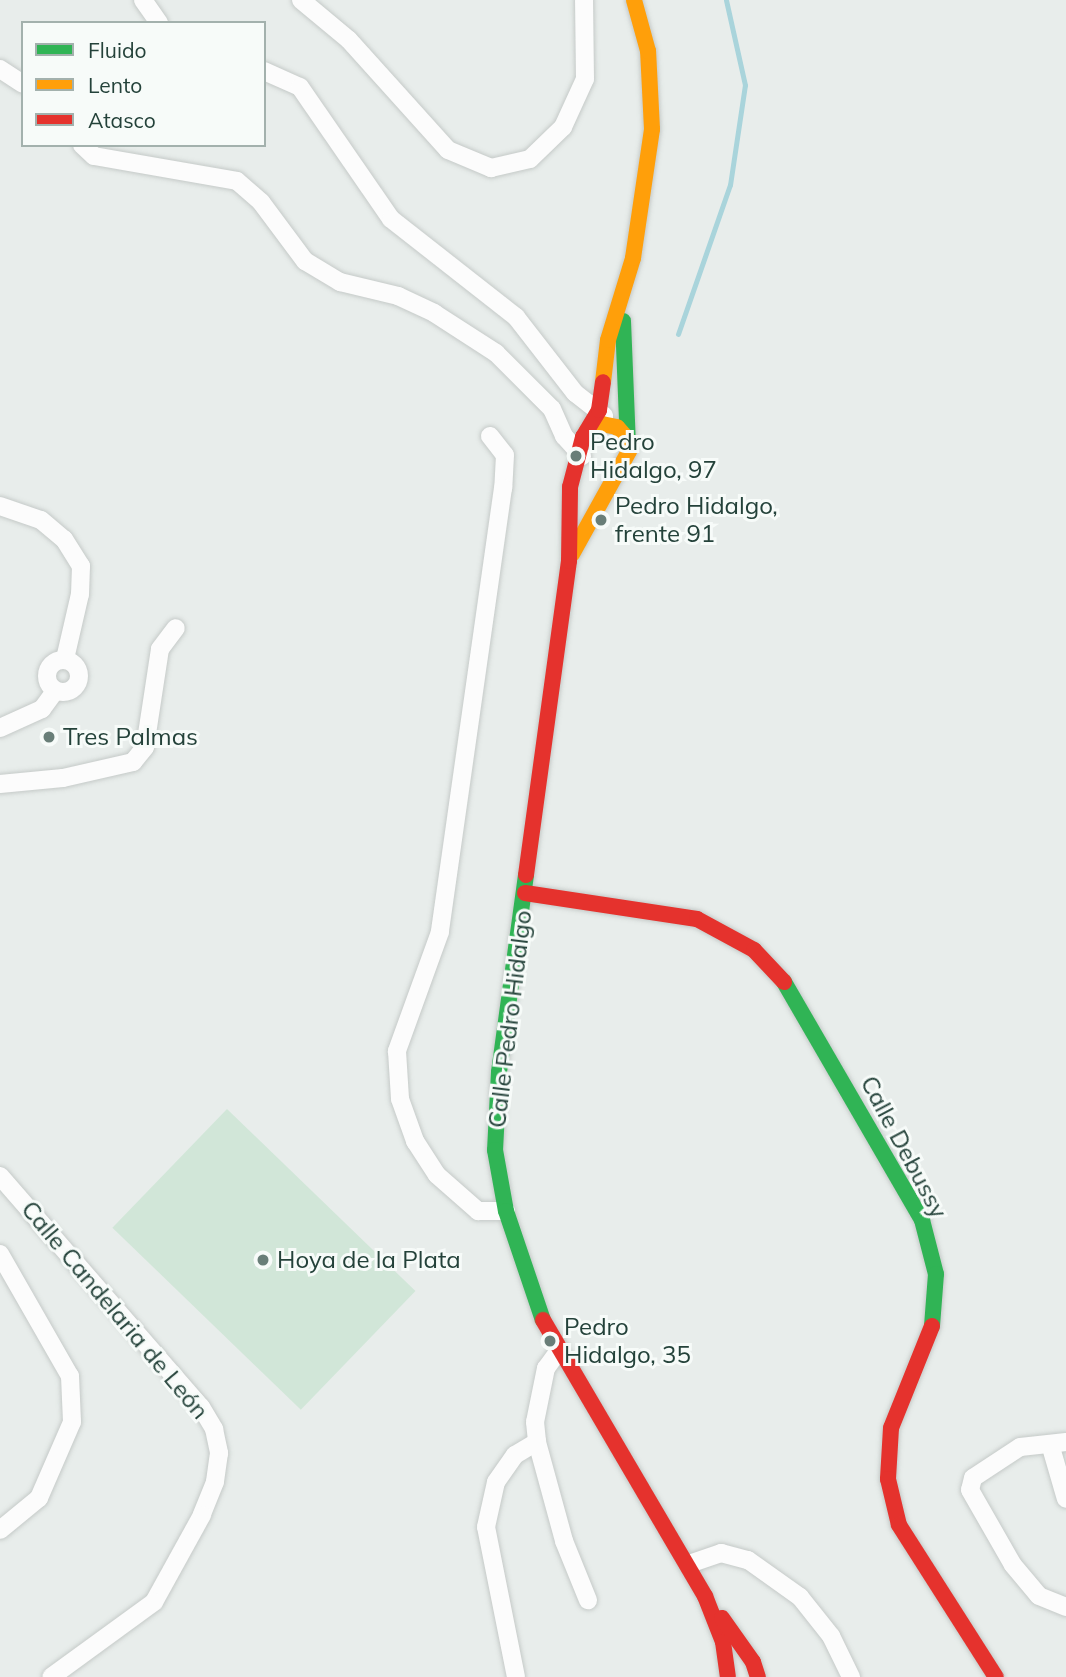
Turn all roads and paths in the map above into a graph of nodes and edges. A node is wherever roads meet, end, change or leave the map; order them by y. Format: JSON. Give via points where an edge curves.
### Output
{"nodes":[{"id":1,"x":144,"y":0,"type":"edge"},
{"id":2,"x":302,"y":0,"type":"edge"},
{"id":3,"x":584,"y":0,"type":"edge"},
{"id":4,"x":634,"y":0,"type":"edge"},
{"id":5,"x":158,"y":21,"type":"edge"},
{"id":6,"x":0,"y":69,"type":"edge"},
{"id":7,"x":266,"y":72,"type":"edge"},
{"id":8,"x":21,"y":83,"type":"edge"},
{"id":9,"x":84,"y":147,"type":"edge"},
{"id":10,"x":623,"y":290,"type":"junction"},
{"id":11,"x":605,"y":417,"type":"junction"},
{"id":12,"x":490,"y":436,"type":"dead end"},
{"id":13,"x":628,"y":443,"type":"junction"},
{"id":14,"x":597,"y":467,"type":"junction"},
{"id":15,"x":0,"y":506,"type":"edge"},
{"id":16,"x":569,"y":561,"type":"junction"},
{"id":17,"x":176,"y":628,"type":"dead end"},
{"id":18,"x":0,"y":728,"type":"edge"},
{"id":19,"x":0,"y":784,"type":"edge"},
{"id":20,"x":525,"y":893,"type":"junction"},
{"id":21,"x":0,"y":1177,"type":"edge"},
{"id":22,"x":506,"y":1211,"type":"junction"},
{"id":23,"x":0,"y":1254,"type":"edge"},
{"id":24,"x":560,"y":1349,"type":"junction"},
{"id":25,"x":537,"y":1442,"type":"junction"},
{"id":26,"x":1058,"y":1443,"type":"edge"},
{"id":27,"x":1066,"y":1499,"type":"edge"},
{"id":28,"x":0,"y":1530,"type":"edge"},
{"id":29,"x":689,"y":1564,"type":"junction"},
{"id":30,"x":705,"y":1595,"type":"junction"},
{"id":31,"x":588,"y":1600,"type":"dead end"},
{"id":32,"x":1066,"y":1607,"type":"edge"},
{"id":33,"x":755,"y":1669,"type":"edge"},
{"id":34,"x":728,"y":1675,"type":"edge"},
{"id":35,"x":51,"y":1677,"type":"edge"},
{"id":36,"x":516,"y":1677,"type":"edge"},
{"id":37,"x":851,"y":1677,"type":"edge"},
{"id":38,"x":996,"y":1677,"type":"edge"}],
"edges":[{"from":1,"to":5,"type":"street"},
{"from":2,"to":3,"type":"street","via":[[349,40],[448,150],[491,168],[530,159],[563,127],[585,79]]},
{"from":4,"to":10,"type":"street","via":[[648,51],[652,129],[645,194]]},
{"from":6,"to":8,"type":"street"},
{"from":7,"to":11,"type":"street","via":[[300,88],[391,219],[516,317],[575,393]]},
{"from":9,"to":14,"type":"street","via":[[94,156],[237,181],[261,202],[306,261],[340,282],[398,296],[434,313],[496,353],[552,409],[564,436]]},
{"from":10,"to":11,"type":"street","via":[[608,341]]},
{"from":10,"to":13,"type":"street"},
{"from":11,"to":13,"type":"street"},
{"from":11,"to":14,"type":"street","via":[[587,431]]},
{"from":12,"to":22,"type":"street","via":[[505,456],[503,488],[440,932],[397,1051],[401,1099],[415,1141],[437,1175],[478,1211]]},
{"from":13,"to":14,"type":"street","via":[[626,459]]},
{"from":14,"to":16,"type":"street"},
{"from":14,"to":16,"type":"street","via":[[570,487]]},
{"from":15,"to":18,"type":"street","via":[[41,520],[64,539],[80,566],[80,594],[65,659],[55,662],[47,673],[55,691],[42,709]]},
{"from":16,"to":20,"type":"street","name":"Calle Pedro Hidalgo"},
{"from":17,"to":19,"type":"street","via":[[160,649],[145,747],[133,762],[63,778]]},
{"from":20,"to":22,"type":"street","name":"Calle Pedro Hidalgo","via":[[499,1072],[495,1150]]},
{"from":20,"to":38,"type":"street","name":"Calle Debussy","via":[[697,919],[754,950],[791,989],[922,1220],[936,1274],[934,1322],[891,1428],[888,1479],[899,1525]]},
{"from":21,"to":35,"type":"street","name":"Calle Candelaria de León","via":[[201,1407],[214,1429],[219,1454],[215,1482],[202,1515],[154,1602]]},
{"from":22,"to":24,"type":"street","name":"Calle Pedro Hidalgo","via":[[524,1276]]},
{"from":23,"to":28,"type":"street","via":[[70,1376],[72,1422],[39,1498]]},
{"from":24,"to":25,"type":"street","via":[[546,1368]]},
{"from":24,"to":29,"type":"street","name":"Calle Pedro Hidalgo"},
{"from":25,"to":31,"type":"street","via":[[564,1541]]},
{"from":25,"to":36,"type":"street","via":[[515,1455],[496,1482],[486,1527]]},
{"from":26,"to":27,"type":"street"},
{"from":26,"to":32,"type":"street","via":[[1020,1447],[973,1478],[970,1490],[1013,1565],[1039,1596]]},
{"from":29,"to":30,"type":"street","name":"Calle Pedro Hidalgo"},
{"from":29,"to":37,"type":"street","via":[[721,1553],[748,1560],[800,1597],[831,1636]]},
{"from":30,"to":33,"type":"street","name":"Calle Pedro Hidalgo"},
{"from":30,"to":34,"type":"street","name":"Calle Pedro Hidalgo","via":[[723,1642]]},
{"from":33,"to":34,"type":"street","name":"Calle Pedro Hidalgo","via":[[737,1662]]}]}
